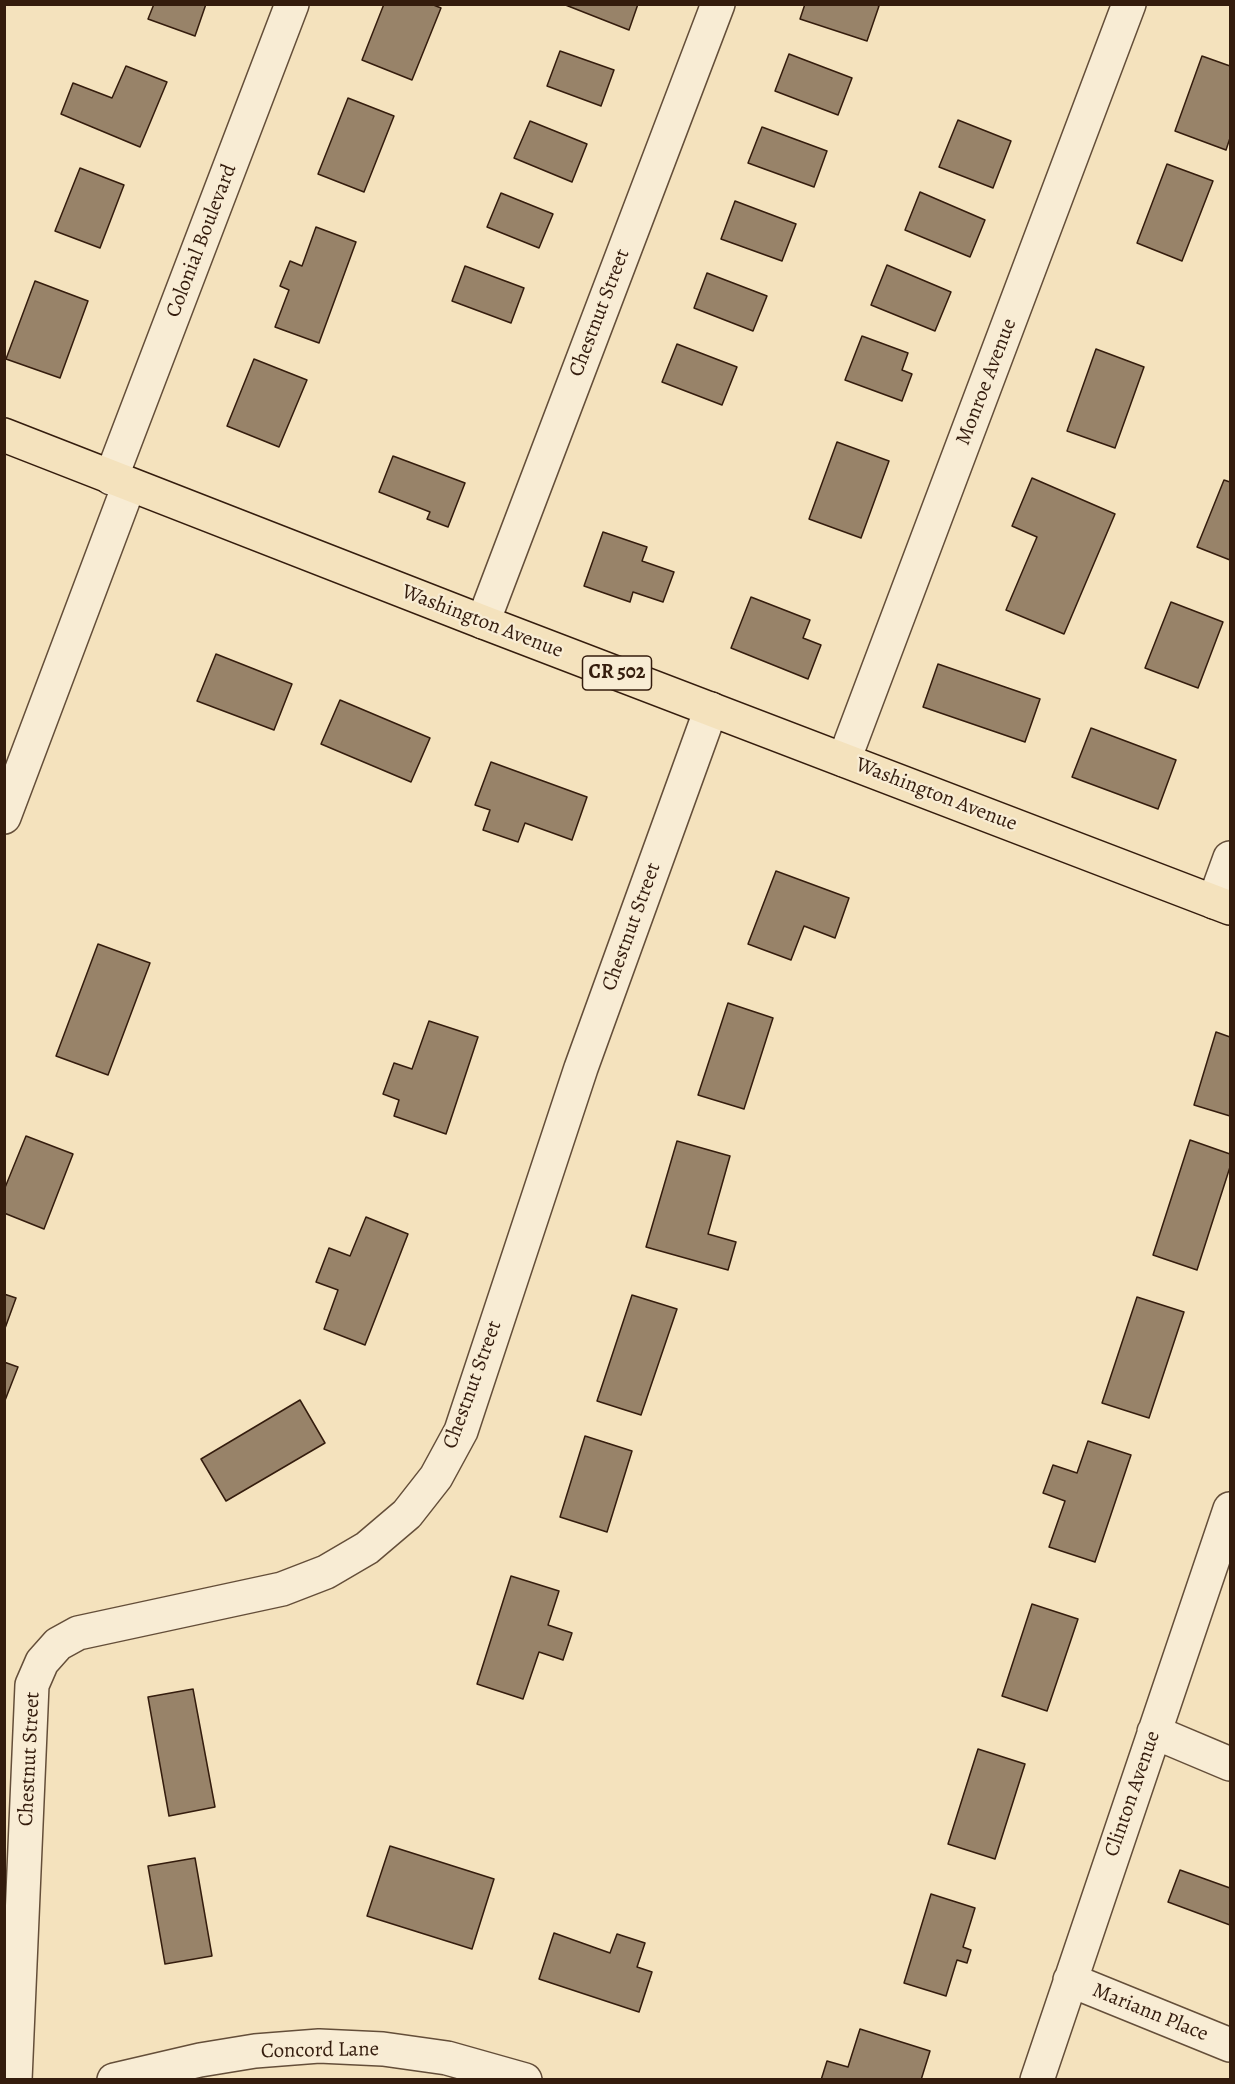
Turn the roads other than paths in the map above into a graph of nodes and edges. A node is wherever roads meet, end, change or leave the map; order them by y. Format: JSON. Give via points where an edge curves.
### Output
{"nodes":[{"id":1,"x":292,"y":4,"type":"edge"},
{"id":2,"x":718,"y":4,"type":"edge"},
{"id":3,"x":1129,"y":4,"type":"edge"},
{"id":4,"x":4,"y":435,"type":"edge"},
{"id":5,"x":120,"y":482,"type":"junction"},
{"id":6,"x":483,"y":622,"type":"junction"},
{"id":7,"x":711,"y":709,"type":"junction"},
{"id":8,"x":844,"y":760,"type":"junction"},
{"id":9,"x":4,"y":817,"type":"edge"},
{"id":10,"x":1230,"y":858,"type":"edge"},
{"id":11,"x":1222,"y":905,"type":"edge"},
{"id":12,"x":1230,"y":1509,"type":"edge"},
{"id":13,"x":1154,"y":1732,"type":"junction"},
{"id":14,"x":1230,"y":1764,"type":"edge"},
{"id":15,"x":1070,"y":1980,"type":"junction"},
{"id":16,"x":1230,"y":2045,"type":"edge"},
{"id":17,"x":15,"y":2079,"type":"edge"},
{"id":18,"x":114,"y":2079,"type":"edge"},
{"id":19,"x":525,"y":2079,"type":"edge"},
{"id":20,"x":1037,"y":2079,"type":"edge"}],
"edges":[{"from":1,"to":5,"type":"street","name":"Colonial Boulevard"},
{"from":2,"to":6,"type":"street","name":"Chestnut Street"},
{"from":3,"to":8,"type":"street","name":"Monroe Avenue"},
{"from":4,"to":5,"type":"main road","name":"Washington Avenue","number":"CR 502"},
{"from":5,"to":6,"type":"main road","name":"Washington Avenue","number":"CR 502"},
{"from":5,"to":9,"type":"street","name":"Colonial Boulevard"},
{"from":6,"to":7,"type":"main road","name":"Washington Avenue","number":"CR 502"},
{"from":7,"to":8,"type":"main road","name":"Washington Avenue","number":"CR 502"},
{"from":7,"to":17,"type":"street","name":"Chestnut Street","via":[[581,1068],[461,1431],[436,1477],[407,1514],[375,1542],[326,1572],[282,1589],[78,1633],[58,1644],[42,1662],[32,1685]]},
{"from":8,"to":11,"type":"main road","name":"Washington Avenue","number":"CR 502"},
{"from":10,"to":11,"type":"street"},
{"from":12,"to":13,"type":"street","name":"Clinton Avenue"},
{"from":13,"to":14,"type":"street"},
{"from":13,"to":15,"type":"street","name":"Clinton Avenue"},
{"from":15,"to":16,"type":"street","name":"Mariann Place"},
{"from":15,"to":20,"type":"street","name":"Clinton Avenue"},
{"from":18,"to":19,"type":"street","name":"Concord Lane","via":[[211,2058],[319,2046],[447,2058]]}]}
